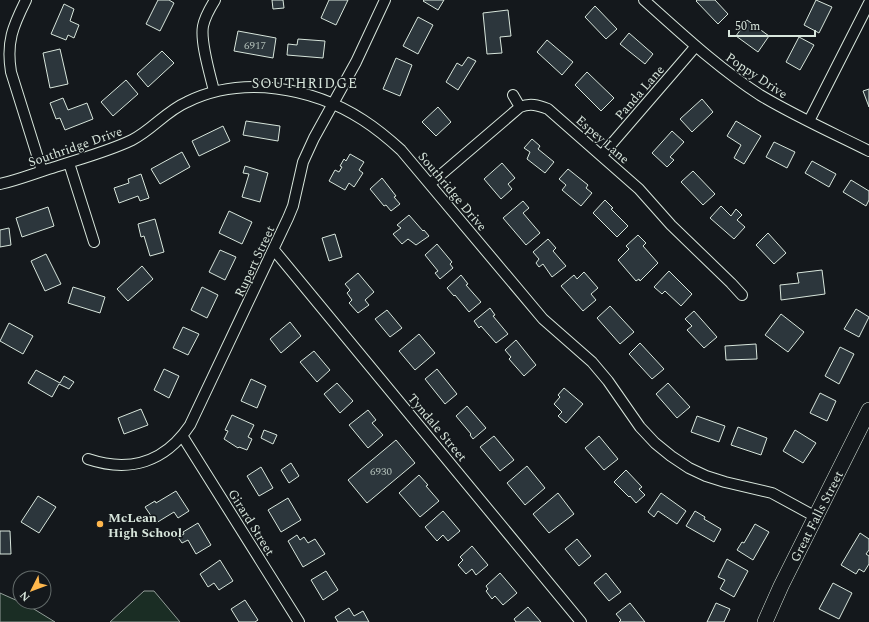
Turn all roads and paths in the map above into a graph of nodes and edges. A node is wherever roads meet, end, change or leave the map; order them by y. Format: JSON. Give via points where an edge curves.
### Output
{"nodes":[{"id":1,"x":26,"y":0,"type":"edge"},
{"id":2,"x":215,"y":0,"type":"edge"},
{"id":3,"x":385,"y":0,"type":"edge"},
{"id":4,"x":644,"y":0,"type":"edge"},
{"id":5,"x":869,"y":3,"type":"edge"},
{"id":6,"x":696,"y":46,"type":"junction"},
{"id":7,"x":214,"y":91,"type":"junction"},
{"id":8,"x":513,"y":95,"type":"dead end"},
{"id":9,"x":333,"y":104,"type":"junction"},
{"id":10,"x":520,"y":107,"type":"junction"},
{"id":11,"x":809,"y":121,"type":"junction"},
{"id":12,"x":869,"y":151,"type":"edge"},
{"id":13,"x":602,"y":155,"type":"junction"},
{"id":14,"x":69,"y":163,"type":"junction"},
{"id":15,"x":42,"y":171,"type":"junction"},
{"id":16,"x":0,"y":184,"type":"edge"},
{"id":17,"x":430,"y":184,"type":"junction"},
{"id":18,"x":94,"y":242,"type":"dead end"},
{"id":19,"x":274,"y":250,"type":"junction"},
{"id":20,"x":742,"y":295,"type":"dead end"},
{"id":21,"x":869,"y":410,"type":"edge"},
{"id":22,"x":182,"y":437,"type":"junction"},
{"id":23,"x":88,"y":459,"type":"dead end"},
{"id":24,"x":816,"y":517,"type":"junction"},
{"id":25,"x":299,"y":622,"type":"edge"},
{"id":26,"x":581,"y":622,"type":"edge"},
{"id":27,"x":765,"y":622,"type":"edge"}],
"edges":[{"from":1,"to":15,"type":"street","via":[[12,29],[8,57],[10,72]]},
{"from":2,"to":7,"type":"street","via":[[206,15],[202,38]]},
{"from":3,"to":9,"type":"street","name":"Rupert Street"},
{"from":4,"to":6,"type":"street","name":"Poppy Drive"},
{"from":5,"to":11,"type":"street"},
{"from":6,"to":11,"type":"street","name":"Poppy Drive","via":[[760,95]]},
{"from":6,"to":13,"type":"street","name":"Panda Lane"},
{"from":7,"to":9,"type":"street","name":"Southridge Drive","via":[[238,87],[286,90]]},
{"from":7,"to":14,"type":"street","name":"Southridge Drive","via":[[168,112],[133,140]]},
{"from":8,"to":10,"type":"street"},
{"from":9,"to":17,"type":"street","name":"Southridge Drive","via":[[362,119],[383,134],[401,150]]},
{"from":9,"to":19,"type":"street","name":"Rupert Street","via":[[303,162],[292,206]]},
{"from":10,"to":13,"type":"street","name":"Espey Lane","via":[[531,104],[548,109]]},
{"from":10,"to":17,"type":"street"},
{"from":11,"to":12,"type":"street","name":"Poppy Drive"},
{"from":13,"to":20,"type":"street","name":"Espey Lane","via":[[639,188],[671,226]]},
{"from":14,"to":15,"type":"street","name":"Southridge Drive"},
{"from":14,"to":18,"type":"street"},
{"from":15,"to":16,"type":"street","name":"Southridge Drive"},
{"from":17,"to":24,"type":"street","name":"Southridge Drive","via":[[543,318],[596,367],[640,427],[655,443],[689,468],[725,482],[772,493]]},
{"from":19,"to":22,"type":"street","name":"Rupert Street"},
{"from":19,"to":26,"type":"street","name":"Tyndale Street"},
{"from":21,"to":24,"type":"main road","name":"Great Falls Street"},
{"from":22,"to":23,"type":"street","name":"Rupert Street","via":[[161,455],[147,462],[117,466]]},
{"from":22,"to":25,"type":"street","name":"Girard Street"},
{"from":24,"to":27,"type":"main road","name":"Great Falls Street"}]}
